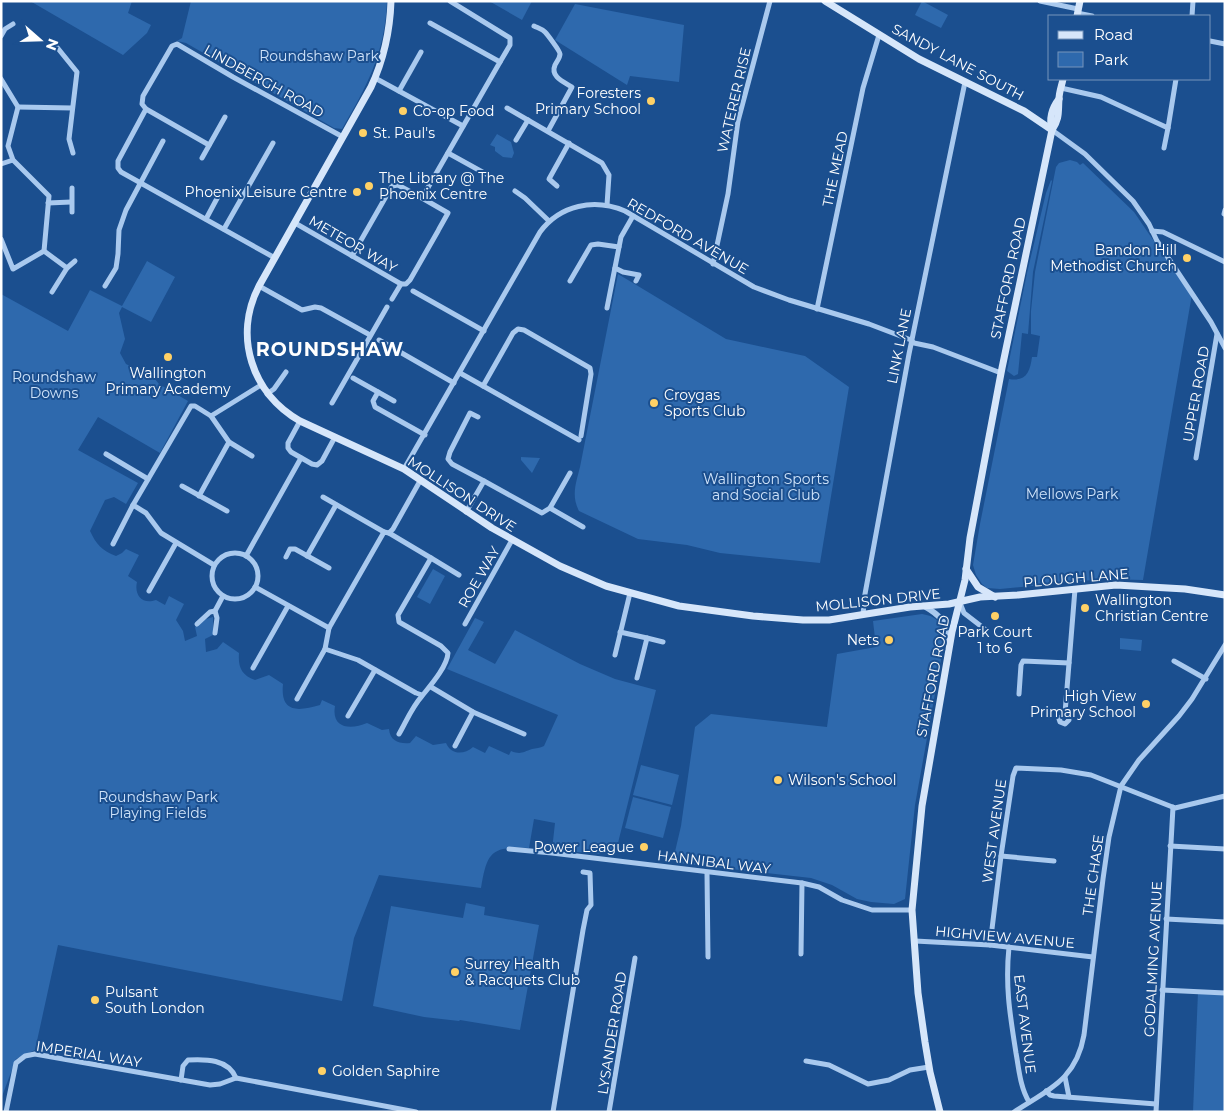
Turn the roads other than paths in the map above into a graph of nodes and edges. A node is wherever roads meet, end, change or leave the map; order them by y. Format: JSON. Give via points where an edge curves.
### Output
{"nodes":[{"id":1,"x":391,"y":1,"type":"edge"},
{"id":2,"x":450,"y":1,"type":"edge"},
{"id":3,"x":770,"y":1,"type":"edge"},
{"id":4,"x":825,"y":1,"type":"edge"},
{"id":5,"x":1040,"y":1,"type":"edge"},
{"id":6,"x":1080,"y":1,"type":"edge"},
{"id":7,"x":1193,"y":1,"type":"edge"},
{"id":8,"x":1077,"y":13,"type":"edge"},
{"id":9,"x":1192,"y":15,"type":"edge"},
{"id":10,"x":430,"y":23,"type":"dead end"},
{"id":11,"x":13,"y":24,"type":"dead end"},
{"id":12,"x":534,"y":26,"type":"dead end"},
{"id":13,"x":879,"y":35,"type":"junction"},
{"id":14,"x":1,"y":36,"type":"edge"},
{"id":15,"x":1211,"y":41,"type":"edge"},
{"id":16,"x":1225,"y":44,"type":"edge"},
{"id":17,"x":56,"y":46,"type":"dead end"},
{"id":18,"x":420,"y":52,"type":"dead end"},
{"id":19,"x":500,"y":62,"type":"junction"},
{"id":20,"x":375,"y":78,"type":"junction"},
{"id":21,"x":1,"y":79,"type":"edge"},
{"id":22,"x":1063,"y":80,"type":"edge"},
{"id":23,"x":1176,"y":80,"type":"edge"},
{"id":24,"x":965,"y":82,"type":"junction"},
{"id":25,"x":1061,"y":88,"type":"junction"},
{"id":26,"x":399,"y":91,"type":"junction"},
{"id":27,"x":1059,"y":99,"type":"junction"},
{"id":28,"x":18,"y":107,"type":"junction"},
{"id":29,"x":72,"y":108,"type":"junction"},
{"id":30,"x":507,"y":108,"type":"dead end"},
{"id":31,"x":146,"y":109,"type":"junction"},
{"id":32,"x":1052,"y":113,"type":"junction"},
{"id":33,"x":1032,"y":116,"type":"junction"},
{"id":34,"x":225,"y":117,"type":"dead end"},
{"id":35,"x":528,"y":120,"type":"junction"},
{"id":36,"x":463,"y":126,"type":"junction"},
{"id":37,"x":1168,"y":128,"type":"junction"},
{"id":38,"x":1052,"y":130,"type":"junction"},
{"id":39,"x":548,"y":131,"type":"junction"},
{"id":40,"x":343,"y":137,"type":"junction"},
{"id":41,"x":516,"y":140,"type":"dead end"},
{"id":42,"x":163,"y":141,"type":"dead end"},
{"id":43,"x":273,"y":142,"type":"dead end"},
{"id":44,"x":569,"y":143,"type":"junction"},
{"id":45,"x":209,"y":144,"type":"junction"},
{"id":46,"x":1164,"y":148,"type":"dead end"},
{"id":47,"x":73,"y":153,"type":"dead end"},
{"id":48,"x":448,"y":153,"type":"junction"},
{"id":49,"x":202,"y":158,"type":"dead end"},
{"id":50,"x":13,"y":160,"type":"junction"},
{"id":51,"x":1,"y":164,"type":"edge"},
{"id":52,"x":486,"y":174,"type":"dead end"},
{"id":53,"x":140,"y":184,"type":"junction"},
{"id":54,"x":557,"y":186,"type":"dead end"},
{"id":55,"x":72,"y":188,"type":"dead end"},
{"id":56,"x":221,"y":191,"type":"dead end"},
{"id":57,"x":514,"y":191,"type":"dead end"},
{"id":58,"x":422,"y":198,"type":"junction"},
{"id":59,"x":72,"y":202,"type":"junction"},
{"id":60,"x":48,"y":203,"type":"junction"},
{"id":61,"x":607,"y":205,"type":"junction"},
{"id":62,"x":72,"y":212,"type":"dead end"},
{"id":63,"x":633,"y":216,"type":"junction"},
{"id":64,"x":206,"y":219,"type":"junction"},
{"id":65,"x":549,"y":221,"type":"junction"},
{"id":66,"x":295,"y":223,"type":"junction"},
{"id":67,"x":224,"y":229,"type":"junction"},
{"id":68,"x":1152,"y":231,"type":"junction"},
{"id":69,"x":1,"y":239,"type":"edge"},
{"id":70,"x":619,"y":247,"type":"junction"},
{"id":71,"x":44,"y":251,"type":"junction"},
{"id":72,"x":352,"y":256,"type":"junction"},
{"id":73,"x":274,"y":258,"type":"junction"},
{"id":74,"x":74,"y":261,"type":"dead end"},
{"id":75,"x":1225,"y":262,"type":"edge"},
{"id":76,"x":713,"y":264,"type":"junction"},
{"id":77,"x":66,"y":268,"type":"junction"},
{"id":78,"x":615,"y":268,"type":"junction"},
{"id":79,"x":570,"y":281,"type":"dead end"},
{"id":80,"x":636,"y":281,"type":"dead end"},
{"id":81,"x":401,"y":284,"type":"junction"},
{"id":82,"x":105,"y":286,"type":"dead end"},
{"id":83,"x":259,"y":286,"type":"junction"},
{"id":84,"x":413,"y":291,"type":"dead end"},
{"id":85,"x":52,"y":292,"type":"dead end"},
{"id":86,"x":392,"y":299,"type":"dead end"},
{"id":87,"x":387,"y":307,"type":"dead end"},
{"id":88,"x":607,"y":308,"type":"dead end"},
{"id":89,"x":817,"y":309,"type":"junction"},
{"id":90,"x":484,"y":331,"type":"junction"},
{"id":91,"x":1218,"y":334,"type":"junction"},
{"id":92,"x":370,"y":335,"type":"junction"},
{"id":93,"x":379,"y":340,"type":"dead end"},
{"id":94,"x":911,"y":340,"type":"junction"},
{"id":95,"x":1225,"y":348,"type":"edge"},
{"id":96,"x":286,"y":372,"type":"dead end"},
{"id":97,"x":460,"y":373,"type":"junction"},
{"id":98,"x":1001,"y":373,"type":"junction"},
{"id":99,"x":353,"y":378,"type":"dead end"},
{"id":100,"x":454,"y":384,"type":"junction"},
{"id":101,"x":261,"y":385,"type":"junction"},
{"id":102,"x":484,"y":386,"type":"junction"},
{"id":103,"x":378,"y":392,"type":"junction"},
{"id":104,"x":267,"y":394,"type":"junction"},
{"id":105,"x":394,"y":401,"type":"dead end"},
{"id":106,"x":332,"y":403,"type":"dead end"},
{"id":107,"x":211,"y":416,"type":"junction"},
{"id":108,"x":478,"y":417,"type":"dead end"},
{"id":109,"x":300,"y":422,"type":"junction"},
{"id":110,"x":425,"y":435,"type":"junction"},
{"id":111,"x":336,"y":437,"type":"junction"},
{"id":112,"x":229,"y":442,"type":"junction"},
{"id":113,"x":106,"y":454,"type":"dead end"},
{"id":114,"x":252,"y":456,"type":"dead end"},
{"id":115,"x":301,"y":458,"type":"junction"},
{"id":116,"x":1196,"y":458,"type":"dead end"},
{"id":117,"x":404,"y":469,"type":"junction"},
{"id":118,"x":570,"y":473,"type":"dead end"},
{"id":119,"x":148,"y":479,"type":"junction"},
{"id":120,"x":420,"y":481,"type":"junction"},
{"id":121,"x":484,"y":481,"type":"junction"},
{"id":122,"x":182,"y":486,"type":"dead end"},
{"id":123,"x":200,"y":496,"type":"junction"},
{"id":124,"x":323,"y":497,"type":"dead end"},
{"id":125,"x":133,"y":505,"type":"junction"},
{"id":126,"x":336,"y":505,"type":"junction"},
{"id":127,"x":550,"y":508,"type":"junction"},
{"id":128,"x":227,"y":511,"type":"dead end"},
{"id":129,"x":466,"y":512,"type":"junction"},
{"id":130,"x":583,"y":527,"type":"dead end"},
{"id":131,"x":386,"y":532,"type":"junction"},
{"id":132,"x":512,"y":540,"type":"junction"},
{"id":133,"x":176,"y":543,"type":"junction"},
{"id":134,"x":113,"y":544,"type":"dead end"},
{"id":135,"x":246,"y":556,"type":"junction"},
{"id":136,"x":307,"y":556,"type":"junction"},
{"id":137,"x":286,"y":557,"type":"dead end"},
{"id":138,"x":431,"y":558,"type":"junction"},
{"id":139,"x":214,"y":565,"type":"junction"},
{"id":140,"x":329,"y":568,"type":"dead end"},
{"id":141,"x":966,"y":569,"type":"junction"},
{"id":142,"x":459,"y":575,"type":"dead end"},
{"id":143,"x":255,"y":588,"type":"junction"},
{"id":144,"x":1074,"y":589,"type":"junction"},
{"id":145,"x":149,"y":591,"type":"dead end"},
{"id":146,"x":630,"y":594,"type":"junction"},
{"id":147,"x":1225,"y":595,"type":"edge"},
{"id":148,"x":224,"y":596,"type":"junction"},
{"id":149,"x":995,"y":597,"type":"junction"},
{"id":150,"x":960,"y":603,"type":"junction"},
{"id":151,"x":288,"y":606,"type":"junction"},
{"id":152,"x":924,"y":606,"type":"junction"},
{"id":153,"x":215,"y":611,"type":"junction"},
{"id":154,"x":863,"y":614,"type":"junction"},
{"id":155,"x":197,"y":624,"type":"dead end"},
{"id":156,"x":465,"y":624,"type":"dead end"},
{"id":157,"x":329,"y":628,"type":"junction"},
{"id":158,"x":986,"y":630,"type":"dead end"},
{"id":159,"x":620,"y":632,"type":"junction"},
{"id":160,"x":215,"y":633,"type":"dead end"},
{"id":161,"x":647,"y":638,"type":"junction"},
{"id":162,"x":663,"y":642,"type":"dead end"},
{"id":163,"x":1225,"y":645,"type":"edge"},
{"id":164,"x":325,"y":649,"type":"junction"},
{"id":165,"x":949,"y":651,"type":"junction"},
{"id":166,"x":1223,"y":652,"type":"edge"},
{"id":167,"x":615,"y":655,"type":"dead end"},
{"id":168,"x":1174,"y":661,"type":"dead end"},
{"id":169,"x":1069,"y":663,"type":"junction"},
{"id":170,"x":253,"y":668,"type":"dead end"},
{"id":171,"x":375,"y":670,"type":"junction"},
{"id":172,"x":637,"y":678,"type":"dead end"},
{"id":173,"x":1206,"y":679,"type":"junction"},
{"id":174,"x":431,"y":687,"type":"junction"},
{"id":175,"x":1019,"y":694,"type":"dead end"},
{"id":176,"x":422,"y":695,"type":"junction"},
{"id":177,"x":297,"y":699,"type":"dead end"},
{"id":178,"x":473,"y":712,"type":"junction"},
{"id":179,"x":1065,"y":713,"type":"dead end"},
{"id":180,"x":348,"y":716,"type":"dead end"},
{"id":181,"x":399,"y":734,"type":"dead end"},
{"id":182,"x":524,"y":734,"type":"dead end"},
{"id":183,"x":455,"y":746,"type":"dead end"},
{"id":184,"x":1121,"y":786,"type":"junction"},
{"id":185,"x":1225,"y":796,"type":"edge"},
{"id":186,"x":1172,"y":807,"type":"junction"},
{"id":187,"x":1170,"y":846,"type":"junction"},
{"id":188,"x":509,"y":849,"type":"dead end"},
{"id":189,"x":1225,"y":850,"type":"edge"},
{"id":190,"x":1001,"y":856,"type":"junction"},
{"id":191,"x":1054,"y":861,"type":"dead end"},
{"id":192,"x":583,"y":872,"type":"dead end"},
{"id":193,"x":707,"y":873,"type":"junction"},
{"id":194,"x":802,"y":883,"type":"junction"},
{"id":195,"x":912,"y":910,"type":"junction"},
{"id":196,"x":1166,"y":919,"type":"junction"},
{"id":197,"x":1225,"y":922,"type":"edge"},
{"id":198,"x":915,"y":941,"type":"junction"},
{"id":199,"x":990,"y":945,"type":"junction"},
{"id":200,"x":1009,"y":947,"type":"junction"},
{"id":201,"x":801,"y":954,"type":"dead end"},
{"id":202,"x":708,"y":957,"type":"dead end"},
{"id":203,"x":1094,"y":957,"type":"junction"},
{"id":204,"x":635,"y":958,"type":"dead end"},
{"id":205,"x":1162,"y":990,"type":"junction"},
{"id":206,"x":1225,"y":993,"type":"edge"},
{"id":207,"x":806,"y":1061,"type":"dead end"},
{"id":208,"x":929,"y":1067,"type":"junction"},
{"id":209,"x":1065,"y":1077,"type":"junction"},
{"id":210,"x":236,"y":1078,"type":"junction"},
{"id":211,"x":181,"y":1080,"type":"junction"},
{"id":212,"x":1046,"y":1091,"type":"junction"},
{"id":213,"x":1069,"y":1097,"type":"junction"},
{"id":214,"x":1029,"y":1102,"type":"junction"},
{"id":215,"x":1156,"y":1104,"type":"junction"},
{"id":216,"x":6,"y":1112,"type":"edge"},
{"id":217,"x":416,"y":1112,"type":"edge"},
{"id":218,"x":553,"y":1112,"type":"edge"},
{"id":219,"x":609,"y":1112,"type":"edge"},
{"id":220,"x":940,"y":1112,"type":"edge"},
{"id":221,"x":1014,"y":1112,"type":"edge"},
{"id":222,"x":1156,"y":1112,"type":"edge"}],
"edges":[{"from":1,"to":20,"type":"main road","name":"MOLLISON DRIVE","via":[[387,44]]},
{"from":2,"to":19,"type":"street","via":[[510,38],[510,45]]},
{"from":3,"to":76,"type":"street","name":"WATERER RISE","via":[[738,121]]},
{"from":4,"to":13,"type":"main road","name":"SANDY LANE SOUTH"},
{"from":5,"to":8,"type":"street"},
{"from":6,"to":8,"type":"main road"},
{"from":7,"to":9,"type":"street"},
{"from":10,"to":19,"type":"street"},
{"from":11,"to":14,"type":"street"},
{"from":12,"to":39,"type":"street","via":[[547,33],[558,47],[560,54],[554,67],[555,75],[572,87]]},
{"from":13,"to":24,"type":"main road","name":"SANDY LANE SOUTH"},
{"from":13,"to":89,"type":"street","name":"THE MEAD","via":[[864,88]]},
{"from":15,"to":16,"type":"street"},
{"from":17,"to":29,"type":"street","via":[[76,72]]},
{"from":18,"to":26,"type":"street"},
{"from":19,"to":36,"type":"street"},
{"from":20,"to":26,"type":"street"},
{"from":20,"to":40,"type":"main road","name":"MOLLISON DRIVE"},
{"from":21,"to":28,"type":"street"},
{"from":22,"to":25,"type":"main road","name":"STAFFORD ROAD"},
{"from":23,"to":37,"type":"street"},
{"from":24,"to":33,"type":"main road","name":"SANDY LANE SOUTH"},
{"from":24,"to":94,"type":"street","name":"LINK LANE"},
{"from":25,"to":27,"type":"main road","name":"STAFFORD ROAD"},
{"from":25,"to":37,"type":"street","via":[[1100,97]]},
{"from":26,"to":36,"type":"street"},
{"from":27,"to":32,"type":"main road","name":"STAFFORD ROAD"},
{"from":27,"to":38,"type":"main road","name":"STAFFORD ROAD","via":[[1057,123]]},
{"from":28,"to":29,"type":"street"},
{"from":28,"to":50,"type":"street","via":[[8,146]]},
{"from":29,"to":47,"type":"street","via":[[69,138]]},
{"from":30,"to":35,"type":"street"},
{"from":31,"to":40,"type":"street","name":"LINDBERGH ROAD","via":[[142,104],[143,96],[174,44],[178,44]]},
{"from":31,"to":45,"type":"street"},
{"from":31,"to":53,"type":"street","via":[[118,161],[121,172]]},
{"from":32,"to":33,"type":"main road","via":[[1045,118]]},
{"from":32,"to":38,"type":"main road","name":"STAFFORD ROAD"},
{"from":33,"to":38,"type":"main road","name":"SANDY LANE SOUTH"},
{"from":34,"to":45,"type":"street"},
{"from":35,"to":39,"type":"street"},
{"from":35,"to":41,"type":"street"},
{"from":36,"to":48,"type":"street"},
{"from":37,"to":46,"type":"street"},
{"from":38,"to":68,"type":"street","via":[[1075,146],[1126,193]]},
{"from":38,"to":98,"type":"main road","name":"STAFFORD ROAD"},
{"from":39,"to":44,"type":"street"},
{"from":40,"to":66,"type":"main road","name":"MOLLISON DRIVE"},
{"from":42,"to":53,"type":"street"},
{"from":43,"to":67,"type":"street"},
{"from":44,"to":54,"type":"street","via":[[549,178]]},
{"from":44,"to":61,"type":"street","via":[[602,163],[610,181]]},
{"from":45,"to":49,"type":"street"},
{"from":48,"to":52,"type":"street"},
{"from":48,"to":58,"type":"street"},
{"from":50,"to":51,"type":"street"},
{"from":50,"to":60,"type":"street","via":[[49,196]]},
{"from":53,"to":64,"type":"street"},
{"from":53,"to":82,"type":"street","via":[[118,230],[116,268]]},
{"from":55,"to":59,"type":"street"},
{"from":56,"to":64,"type":"street"},
{"from":57,"to":65,"type":"street"},
{"from":58,"to":72,"type":"street","via":[[394,185]]},
{"from":58,"to":81,"type":"street","name":"METEOR WAY","via":[[448,213],[410,280]]},
{"from":59,"to":60,"type":"street"},
{"from":59,"to":62,"type":"street"},
{"from":60,"to":71,"type":"street"},
{"from":61,"to":63,"type":"street","name":"REDFORD AVENUE"},
{"from":61,"to":65,"type":"street","name":"REDFORD AVENUE","via":[[576,206]]},
{"from":63,"to":70,"type":"street","via":[[622,234]]},
{"from":63,"to":76,"type":"street","name":"REDFORD AVENUE"},
{"from":64,"to":67,"type":"street"},
{"from":65,"to":90,"type":"street","name":"REDFORD AVENUE"},
{"from":66,"to":72,"type":"street","name":"METEOR WAY"},
{"from":66,"to":73,"type":"main road","name":"MOLLISON DRIVE"},
{"from":67,"to":73,"type":"street"},
{"from":68,"to":75,"type":"street","via":[[1164,232]]},
{"from":68,"to":91,"type":"street"},
{"from":69,"to":71,"type":"street","via":[[12,269]]},
{"from":70,"to":78,"type":"street"},
{"from":70,"to":79,"type":"street","via":[[591,245]]},
{"from":71,"to":77,"type":"street"},
{"from":72,"to":81,"type":"street","name":"METEOR WAY"},
{"from":73,"to":83,"type":"main road","name":"MOLLISON DRIVE"},
{"from":74,"to":77,"type":"street"},
{"from":76,"to":89,"type":"street","name":"REDFORD AVENUE","via":[[759,289]]},
{"from":77,"to":85,"type":"street"},
{"from":78,"to":80,"type":"street","via":[[639,275]]},
{"from":78,"to":88,"type":"street"},
{"from":81,"to":86,"type":"street","name":"METEOR WAY"},
{"from":83,"to":92,"type":"street","via":[[302,310],[321,308]]},
{"from":83,"to":101,"type":"main road","name":"MOLLISON DRIVE","via":[[251,306],[247,334],[251,360]]},
{"from":84,"to":90,"type":"street"},
{"from":87,"to":92,"type":"street"},
{"from":89,"to":94,"type":"street","name":"REDFORD AVENUE"},
{"from":90,"to":97,"type":"street","name":"REDFORD AVENUE"},
{"from":91,"to":95,"type":"street"},
{"from":91,"to":116,"type":"street","name":"UPPER ROAD"},
{"from":92,"to":106,"type":"street"},
{"from":93,"to":100,"type":"street"},
{"from":94,"to":98,"type":"street","name":"REDFORD AVENUE"},
{"from":94,"to":154,"type":"street","name":"LINK LANE"},
{"from":96,"to":104,"type":"street"},
{"from":97,"to":100,"type":"street","name":"REDFORD AVENUE"},
{"from":97,"to":102,"type":"street"},
{"from":98,"to":141,"type":"main road","name":"STAFFORD ROAD"},
{"from":99,"to":103,"type":"street"},
{"from":100,"to":110,"type":"street","name":"REDFORD AVENUE"},
{"from":101,"to":104,"type":"main road","name":"MOLLISON DRIVE"},
{"from":101,"to":107,"type":"street"},
{"from":102,"to":102,"type":"street","via":[[580,438],[590,368],[524,330],[518,329],[513,333]]},
{"from":103,"to":105,"type":"street"},
{"from":103,"to":110,"type":"street","via":[[373,401],[375,407]]},
{"from":104,"to":109,"type":"main road","name":"MOLLISON DRIVE"},
{"from":107,"to":112,"type":"street"},
{"from":107,"to":119,"type":"street","via":[[191,406]]},
{"from":108,"to":121,"type":"street","via":[[470,413],[448,458],[452,464]]},
{"from":109,"to":111,"type":"main road","name":"MOLLISON DRIVE"},
{"from":109,"to":115,"type":"street","via":[[287,446]]},
{"from":110,"to":117,"type":"street","name":"REDFORD AVENUE"},
{"from":111,"to":115,"type":"street","via":[[319,464],[314,465]]},
{"from":111,"to":117,"type":"main road","name":"MOLLISON DRIVE"},
{"from":112,"to":114,"type":"street"},
{"from":112,"to":123,"type":"street"},
{"from":113,"to":119,"type":"street"},
{"from":115,"to":135,"type":"street"},
{"from":117,"to":120,"type":"main road","name":"MOLLISON DRIVE"},
{"from":118,"to":127,"type":"street"},
{"from":119,"to":125,"type":"street"},
{"from":120,"to":129,"type":"main road","name":"MOLLISON DRIVE"},
{"from":120,"to":131,"type":"street","via":[[393,529]]},
{"from":121,"to":127,"type":"street","via":[[540,512]]},
{"from":121,"to":129,"type":"street"},
{"from":122,"to":123,"type":"street"},
{"from":123,"to":128,"type":"street"},
{"from":124,"to":126,"type":"street"},
{"from":125,"to":133,"type":"street","via":[[146,512],[161,533]]},
{"from":125,"to":134,"type":"street"},
{"from":126,"to":131,"type":"street"},
{"from":126,"to":136,"type":"street"},
{"from":127,"to":130,"type":"street"},
{"from":129,"to":132,"type":"main road","name":"MOLLISON DRIVE"},
{"from":131,"to":138,"type":"street"},
{"from":131,"to":157,"type":"street"},
{"from":132,"to":146,"type":"main road","name":"MOLLISON DRIVE","via":[[569,571]]},
{"from":132,"to":156,"type":"street","name":"ROE WAY"},
{"from":133,"to":139,"type":"street"},
{"from":133,"to":145,"type":"street"},
{"from":135,"to":139,"type":"street","via":[[232,553]]},
{"from":135,"to":143,"type":"street","via":[[258,573]]},
{"from":136,"to":137,"type":"street","via":[[290,549]]},
{"from":136,"to":140,"type":"street"},
{"from":138,"to":142,"type":"street"},
{"from":138,"to":174,"type":"street","via":[[398,615],[399,622],[448,653]]},
{"from":139,"to":148,"type":"street","via":[[213,584]]},
{"from":141,"to":149,"type":"main road","via":[[978,587]]},
{"from":141,"to":150,"type":"main road","name":"STAFFORD ROAD"},
{"from":143,"to":148,"type":"street","via":[[246,597],[231,599]]},
{"from":143,"to":151,"type":"street"},
{"from":144,"to":147,"type":"main road","name":"PLOUGH LANE","via":[[1130,585]]},
{"from":144,"to":149,"type":"main road","name":"PLOUGH LANE"},
{"from":144,"to":169,"type":"street"},
{"from":146,"to":154,"type":"main road","name":"MOLLISON DRIVE","via":[[679,606],[782,620],[829,620]]},
{"from":146,"to":159,"type":"street"},
{"from":148,"to":153,"type":"street"},
{"from":149,"to":150,"type":"main road","name":"PLOUGH LANE"},
{"from":150,"to":152,"type":"main road","name":"MOLLISON DRIVE"},
{"from":150,"to":158,"type":"street","via":[[964,613]]},
{"from":150,"to":165,"type":"main road","name":"STAFFORD ROAD"},
{"from":151,"to":157,"type":"street"},
{"from":151,"to":170,"type":"street"},
{"from":152,"to":154,"type":"main road","name":"MOLLISON DRIVE"},
{"from":152,"to":165,"type":"street","via":[[945,624],[949,632]]},
{"from":153,"to":155,"type":"street"},
{"from":153,"to":160,"type":"street"},
{"from":157,"to":164,"type":"street"},
{"from":159,"to":161,"type":"street"},
{"from":159,"to":167,"type":"street"},
{"from":161,"to":162,"type":"street"},
{"from":161,"to":172,"type":"street"},
{"from":163,"to":166,"type":"street","name":"THE CHASE"},
{"from":164,"to":171,"type":"street","via":[[358,660]]},
{"from":164,"to":177,"type":"street"},
{"from":165,"to":195,"type":"main road","name":"STAFFORD ROAD","via":[[922,806]]},
{"from":166,"to":173,"type":"street","name":"THE CHASE"},
{"from":168,"to":173,"type":"street"},
{"from":169,"to":175,"type":"street","via":[[1023,661]]},
{"from":169,"to":179,"type":"street"},
{"from":171,"to":176,"type":"street"},
{"from":171,"to":180,"type":"street"},
{"from":173,"to":184,"type":"street","name":"THE CHASE"},
{"from":174,"to":176,"type":"street"},
{"from":174,"to":178,"type":"street"},
{"from":176,"to":181,"type":"street"},
{"from":178,"to":182,"type":"street"},
{"from":178,"to":183,"type":"street"},
{"from":184,"to":186,"type":"street"},
{"from":184,"to":190,"type":"street","name":"WEST AVENUE","via":[[1076,772],[1016,768]]},
{"from":184,"to":203,"type":"street","name":"THE CHASE","via":[[1109,837]]},
{"from":185,"to":186,"type":"street"},
{"from":186,"to":187,"type":"street","name":"GODALMING AVENUE"},
{"from":187,"to":189,"type":"street"},
{"from":187,"to":196,"type":"street","name":"GODALMING AVENUE"},
{"from":188,"to":193,"type":"street","name":"HANNIBAL WAY"},
{"from":190,"to":191,"type":"street"},
{"from":190,"to":199,"type":"street","name":"WEST AVENUE"},
{"from":192,"to":218,"type":"street","via":[[590,873],[591,905],[583,930]]},
{"from":193,"to":194,"type":"street","name":"HANNIBAL WAY"},
{"from":193,"to":202,"type":"street"},
{"from":194,"to":195,"type":"street","name":"HANNIBAL WAY","via":[[872,910]]},
{"from":194,"to":201,"type":"street"},
{"from":195,"to":198,"type":"main road","name":"STAFFORD ROAD"},
{"from":196,"to":197,"type":"street"},
{"from":196,"to":205,"type":"street","name":"GODALMING AVENUE"},
{"from":198,"to":199,"type":"street","name":"HIGHVIEW AVENUE"},
{"from":198,"to":208,"type":"main road","name":"STAFFORD ROAD","via":[[918,993]]},
{"from":199,"to":200,"type":"street","name":"HIGHVIEW AVENUE"},
{"from":200,"to":203,"type":"street","name":"HIGHVIEW AVENUE"},
{"from":200,"to":214,"type":"street","name":"EAST AVENUE","via":[[1008,999],[1021,1080]]},
{"from":203,"to":209,"type":"street","name":"THE CHASE","via":[[1081,1049]]},
{"from":204,"to":219,"type":"street","name":"LYSANDER ROAD"},
{"from":205,"to":206,"type":"street"},
{"from":205,"to":215,"type":"street","name":"GODALMING AVENUE"},
{"from":207,"to":208,"type":"street","via":[[829,1065],[868,1084]]},
{"from":208,"to":220,"type":"main road","name":"STAFFORD ROAD"},
{"from":209,"to":212,"type":"street","name":"THE CHASE"},
{"from":209,"to":213,"type":"street"},
{"from":210,"to":211,"type":"street","name":"IMPERIAL WAY","via":[[210,1085]]},
{"from":210,"to":211,"type":"street","via":[[226,1065],[198,1059],[188,1060],[183,1066]]},
{"from":210,"to":217,"type":"street","name":"IMPERIAL WAY"},
{"from":211,"to":216,"type":"street","name":"IMPERIAL WAY","via":[[34,1054],[24,1056],[16,1063]]},
{"from":212,"to":213,"type":"street","via":[[1051,1095]]},
{"from":212,"to":214,"type":"street","name":"THE CHASE"},
{"from":213,"to":215,"type":"street"},
{"from":214,"to":221,"type":"street","name":"THE CHASE"},
{"from":215,"to":222,"type":"street","name":"GODALMING AVENUE"}]}
